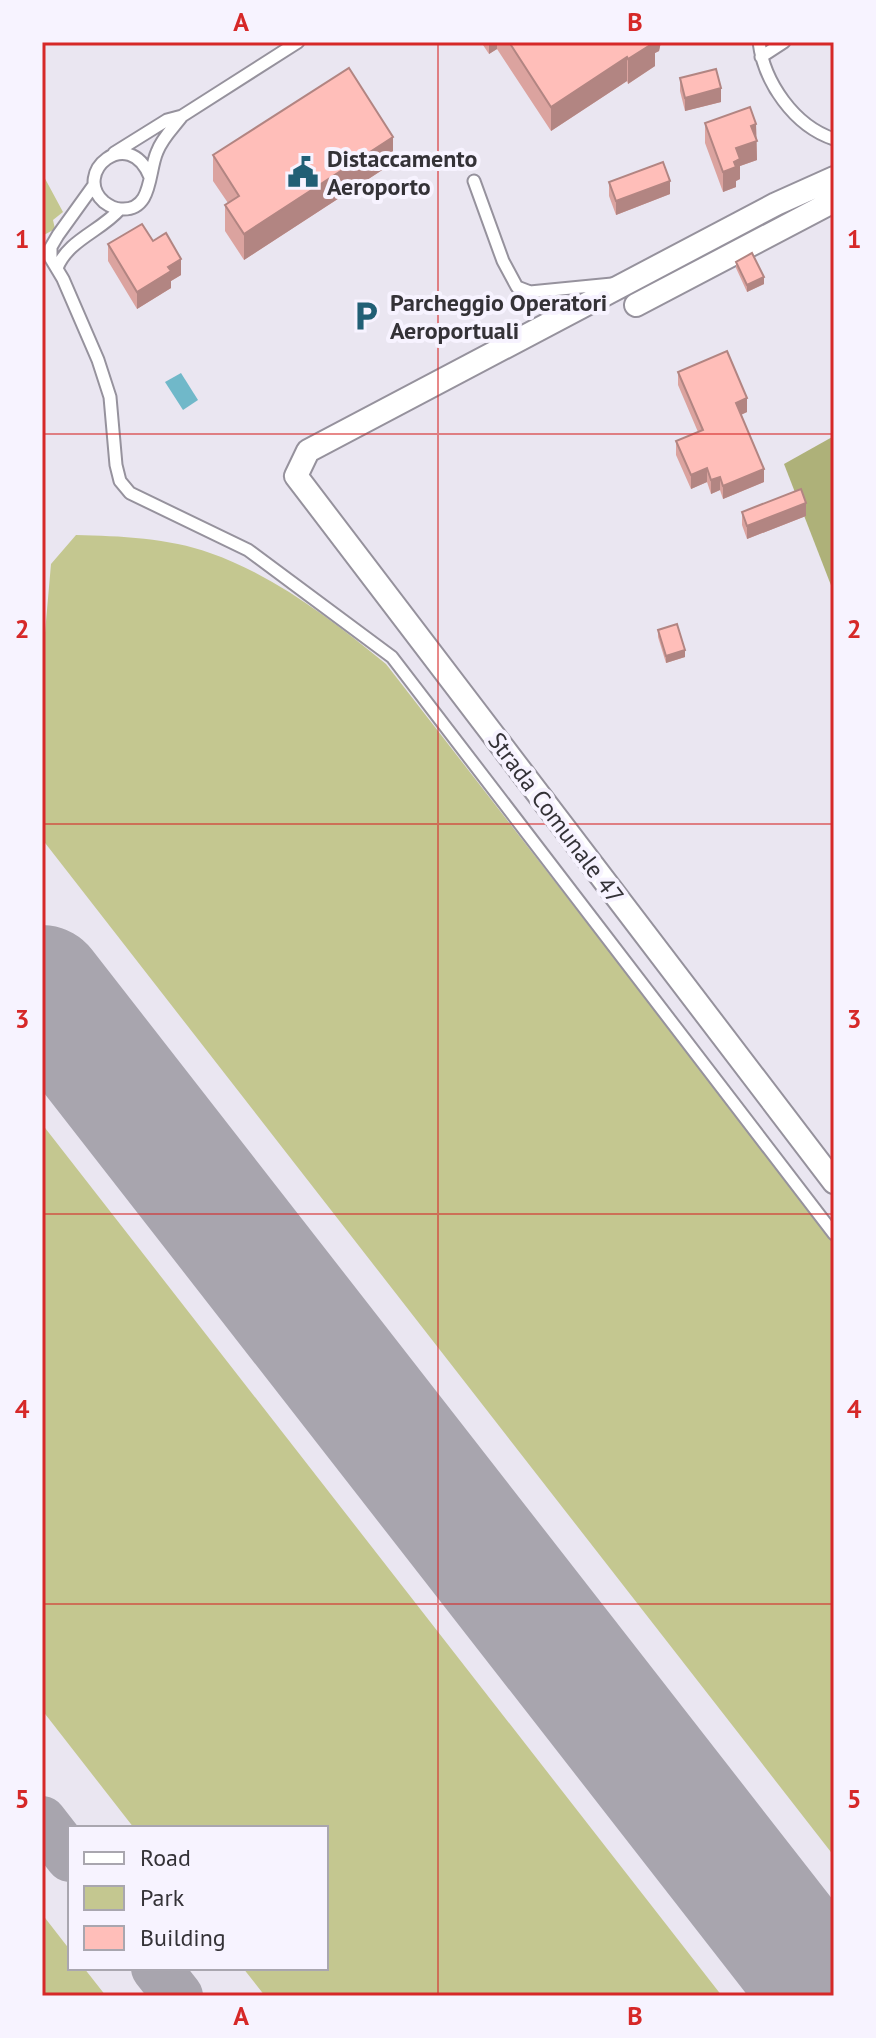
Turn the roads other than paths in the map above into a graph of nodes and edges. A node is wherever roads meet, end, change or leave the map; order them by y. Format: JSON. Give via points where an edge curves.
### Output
{"nodes":[{"id":1,"x":298,"y":42,"type":"edge"},
{"id":2,"x":759,"y":42,"type":"edge"},
{"id":3,"x":784,"y":42,"type":"edge"},
{"id":4,"x":761,"y":57,"type":"junction"},
{"id":5,"x":182,"y":116,"type":"junction"},
{"id":6,"x":834,"y":139,"type":"edge"},
{"id":7,"x":112,"y":155,"type":"junction"},
{"id":8,"x":150,"y":177,"type":"junction"},
{"id":9,"x":834,"y":178,"type":"edge"},
{"id":10,"x":474,"y":181,"type":"dead end"},
{"id":11,"x":94,"y":185,"type":"junction"},
{"id":12,"x":834,"y":201,"type":"edge"},
{"id":13,"x":120,"y":209,"type":"junction"},
{"id":14,"x":57,"y":268,"type":"junction"},
{"id":15,"x":625,"y":283,"type":"junction"},
{"id":16,"x":636,"y":305,"type":"dead end"},
{"id":17,"x":834,"y":1182,"type":"edge"},
{"id":18,"x":834,"y":1234,"type":"edge"}],
"edges":[{"from":1,"to":5,"type":"lane"},
{"from":2,"to":4,"type":"lane"},
{"from":3,"to":4,"type":"lane"},
{"from":4,"to":6,"type":"lane","via":[[795,116]]},
{"from":5,"to":7,"type":"lane"},
{"from":5,"to":8,"type":"lane","via":[[158,149]]},
{"from":7,"to":8,"type":"lane","via":[[136,157]]},
{"from":7,"to":11,"type":"lane","via":[[101,162]]},
{"from":8,"to":13,"type":"lane","via":[[143,200]]},
{"from":9,"to":15,"type":"street"},
{"from":10,"to":15,"type":"lane","via":[[517,287],[530,292]]},
{"from":11,"to":13,"type":"lane","via":[[99,197]]},
{"from":11,"to":14,"type":"lane","via":[[51,247]]},
{"from":12,"to":16,"type":"street"},
{"from":13,"to":14,"type":"lane","via":[[70,247]]},
{"from":14,"to":18,"type":"lane","via":[[110,397],[120,481],[130,493],[248,550],[392,657]]},
{"from":15,"to":17,"type":"street","name":"Strada Comunale 47","via":[[308,451],[296,476]]}]}
